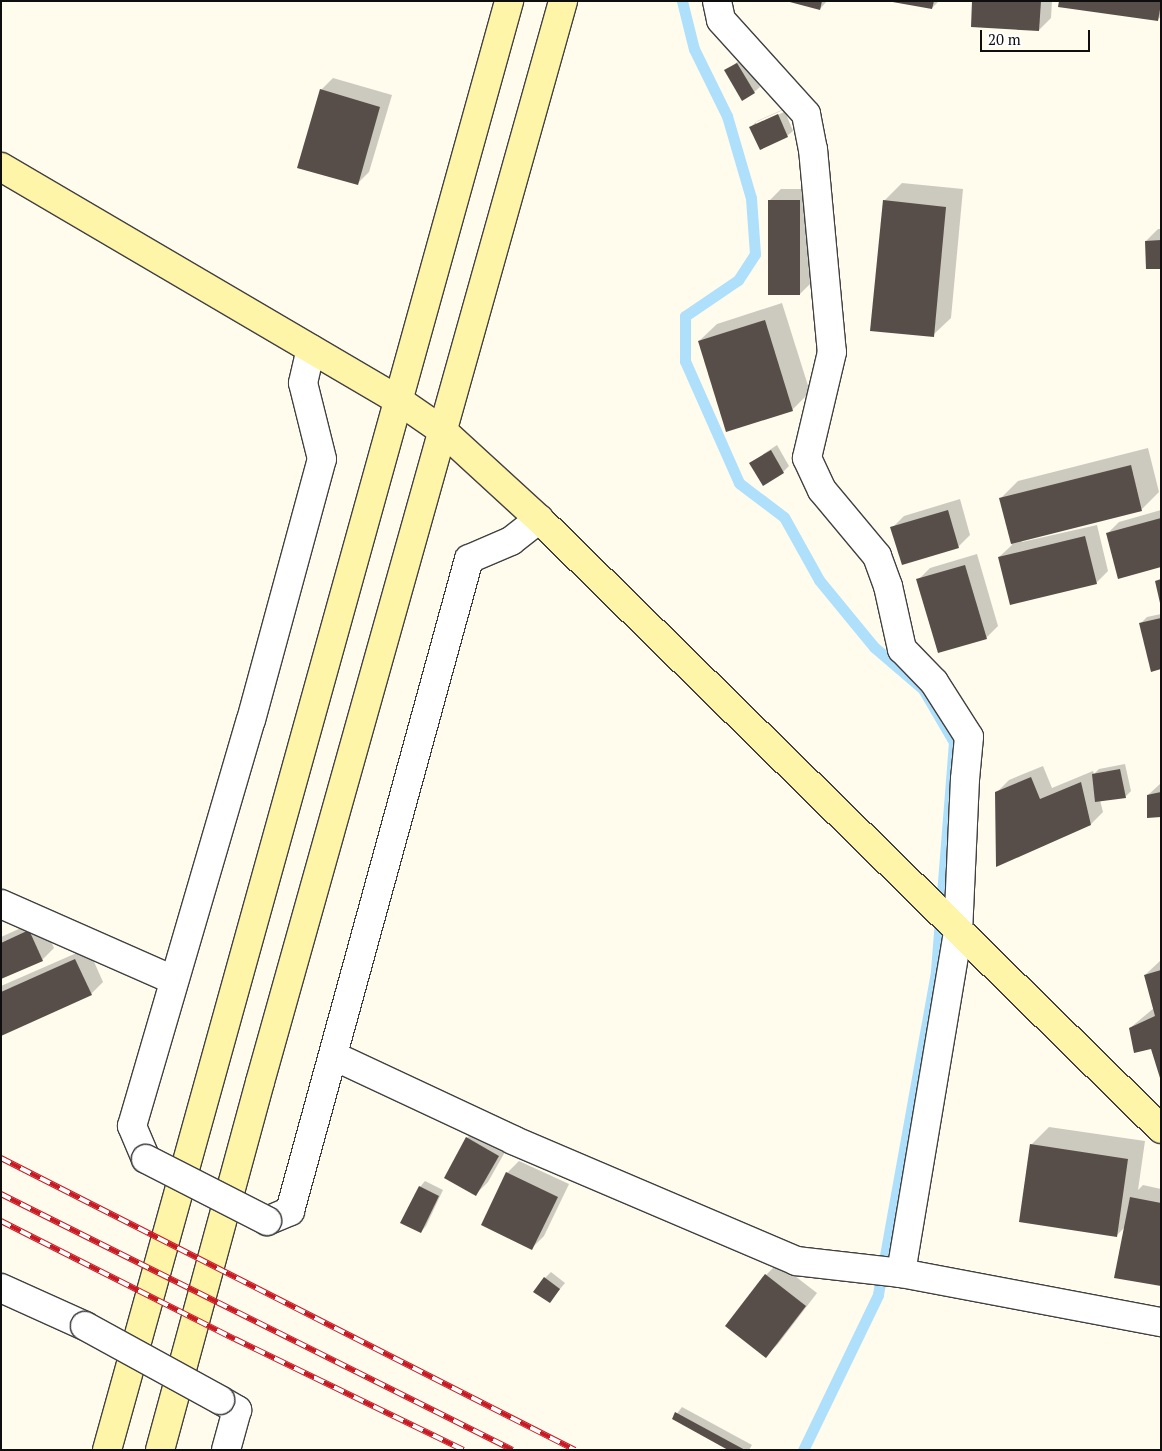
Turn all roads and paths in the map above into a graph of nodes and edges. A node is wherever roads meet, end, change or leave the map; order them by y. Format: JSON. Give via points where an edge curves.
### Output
{"nodes":[{"id":1,"x":509,"y":1,"type":"edge"},
{"id":2,"x":563,"y":1,"type":"edge"},
{"id":3,"x":716,"y":1,"type":"edge"},
{"id":4,"x":1,"y":167,"type":"edge"},
{"id":5,"x":311,"y":349,"type":"junction"},
{"id":6,"x":398,"y":400,"type":"junction"},
{"id":7,"x":443,"y":431,"type":"junction"},
{"id":8,"x":539,"y":519,"type":"junction"},
{"id":9,"x":1,"y":904,"type":"edge"},
{"id":10,"x":958,"y":932,"type":"junction"},
{"id":11,"x":174,"y":980,"type":"junction"},
{"id":12,"x":334,"y":1056,"type":"junction"},
{"id":13,"x":1161,"y":1129,"type":"edge"},
{"id":14,"x":901,"y":1273,"type":"junction"},
{"id":15,"x":1,"y":1288,"type":"edge"},
{"id":16,"x":1161,"y":1322,"type":"edge"},
{"id":17,"x":106,"y":1450,"type":"edge"},
{"id":18,"x":160,"y":1450,"type":"edge"},
{"id":19,"x":226,"y":1450,"type":"edge"}],
"edges":[{"from":1,"to":6,"type":"street"},
{"from":2,"to":7,"type":"street"},
{"from":3,"to":10,"type":"street","via":[[721,20],[806,114],[832,352],[808,458],[822,490],[877,556],[888,586],[902,649],[934,682],[969,737]]},
{"from":4,"to":5,"type":"street"},
{"from":5,"to":6,"type":"street"},
{"from":5,"to":11,"type":"street","via":[[304,383],[322,458],[251,720]]},
{"from":6,"to":7,"type":"street"},
{"from":6,"to":17,"type":"street"},
{"from":7,"to":8,"type":"street"},
{"from":7,"to":18,"type":"street"},
{"from":8,"to":10,"type":"street"},
{"from":8,"to":12,"type":"street","via":[[511,542],[469,559]]},
{"from":9,"to":11,"type":"street"},
{"from":10,"to":13,"type":"street"},
{"from":10,"to":14,"type":"street"},
{"from":11,"to":12,"type":"street","bridge":true,"via":[[132,1126],[146,1159],[267,1221],[290,1211]]},
{"from":12,"to":14,"type":"street","via":[[514,1140],[796,1261]]},
{"from":14,"to":16,"type":"street"},
{"from":15,"to":19,"type":"street","bridge":true,"via":[[85,1326],[237,1410]]}]}
